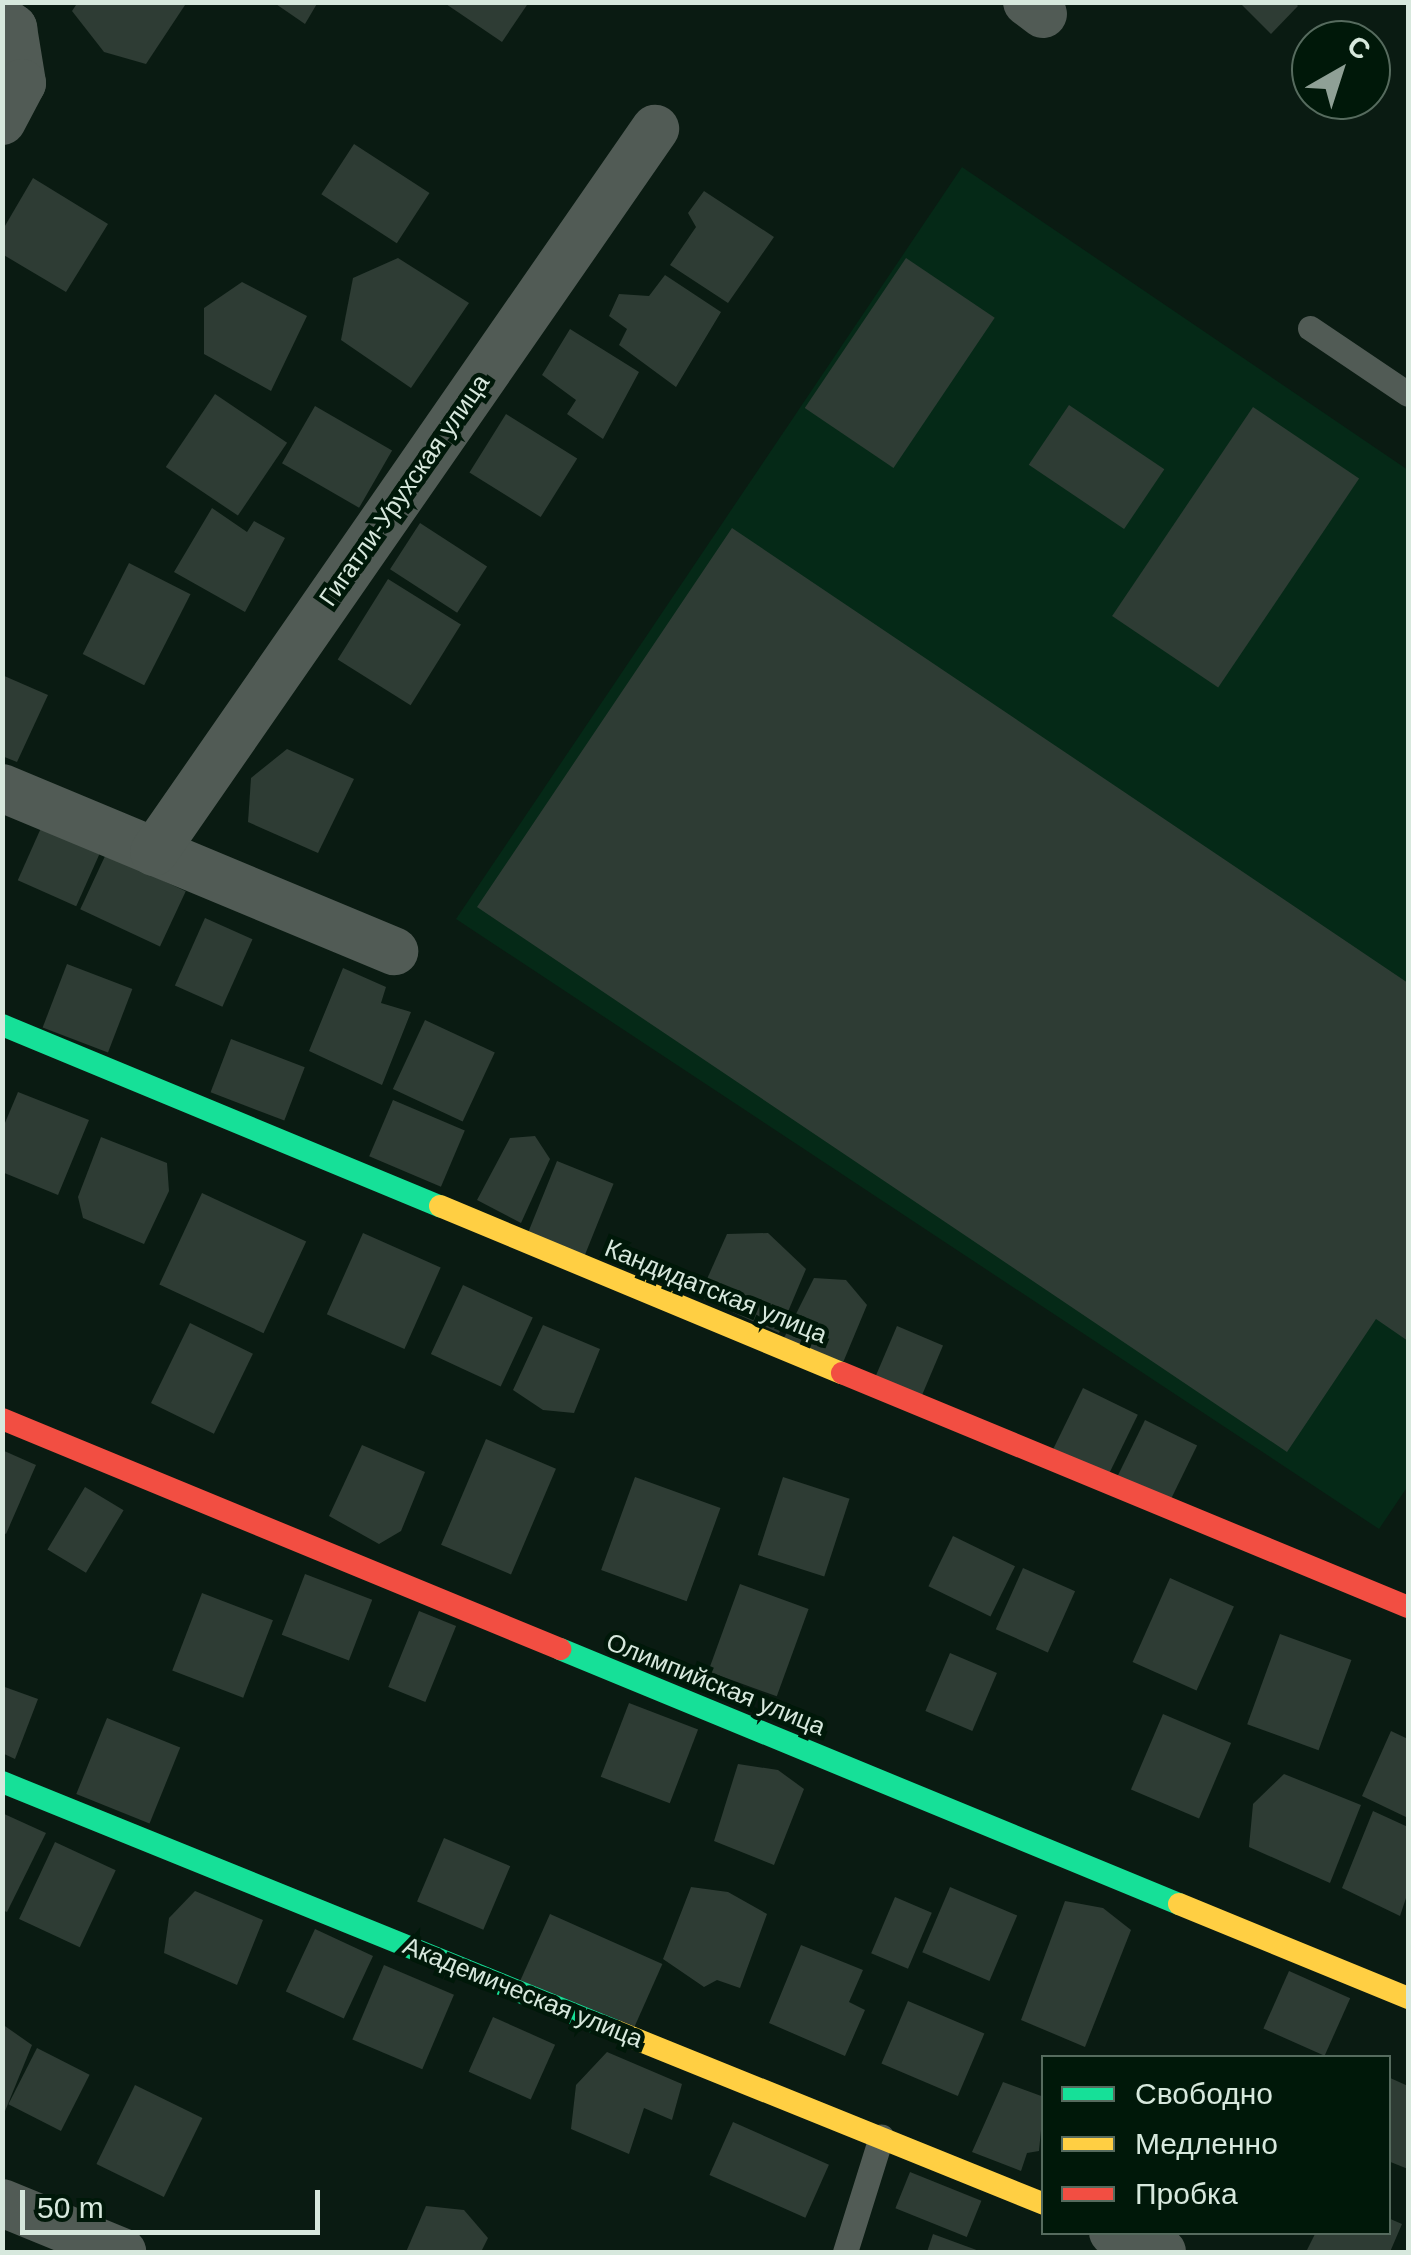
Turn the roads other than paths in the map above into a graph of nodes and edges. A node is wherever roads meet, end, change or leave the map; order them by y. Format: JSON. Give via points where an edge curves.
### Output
{"nodes":[{"id":1,"x":2,"y":20,"type":"edge"},
{"id":2,"x":2,"y":121,"type":"edge"},
{"id":3,"x":655,"y":129,"type":"dead end"},
{"id":4,"x":1310,"y":328,"type":"dead end"},
{"id":5,"x":1408,"y":394,"type":"edge"},
{"id":6,"x":2,"y":788,"type":"edge"},
{"id":7,"x":154,"y":852,"type":"junction"},
{"id":8,"x":394,"y":951,"type":"dead end"},
{"id":9,"x":2,"y":1025,"type":"edge"},
{"id":10,"x":2,"y":1420,"type":"edge"},
{"id":11,"x":1408,"y":1607,"type":"edge"},
{"id":12,"x":2,"y":1782,"type":"edge"},
{"id":13,"x":1408,"y":1998,"type":"edge"},
{"id":14,"x":881,"y":2137,"type":"junction"},
{"id":15,"x":2,"y":2203,"type":"edge"},
{"id":16,"x":1041,"y":2203,"type":"edge"},
{"id":17,"x":1120,"y":2235,"type":"edge"},
{"id":18,"x":122,"y":2252,"type":"edge"},
{"id":19,"x":845,"y":2252,"type":"edge"},
{"id":20,"x":1162,"y":2252,"type":"edge"}],
"edges":[{"from":1,"to":2,"type":"street","via":[[13,28],[22,83]]},
{"from":3,"to":7,"type":"street","name":"Гигатли-Урухская улица"},
{"from":4,"to":5,"type":"lane"},
{"from":6,"to":7,"type":"street"},
{"from":7,"to":8,"type":"street"},
{"from":9,"to":11,"type":"street","name":"Кандидатская улица"},
{"from":10,"to":13,"type":"street","name":"Олимпийская улица"},
{"from":12,"to":14,"type":"street","name":"Академическая улица"},
{"from":14,"to":16,"type":"street","name":"Академическая улица"},
{"from":14,"to":19,"type":"lane"},
{"from":15,"to":18,"type":"street"},
{"from":17,"to":20,"type":"street"}]}
